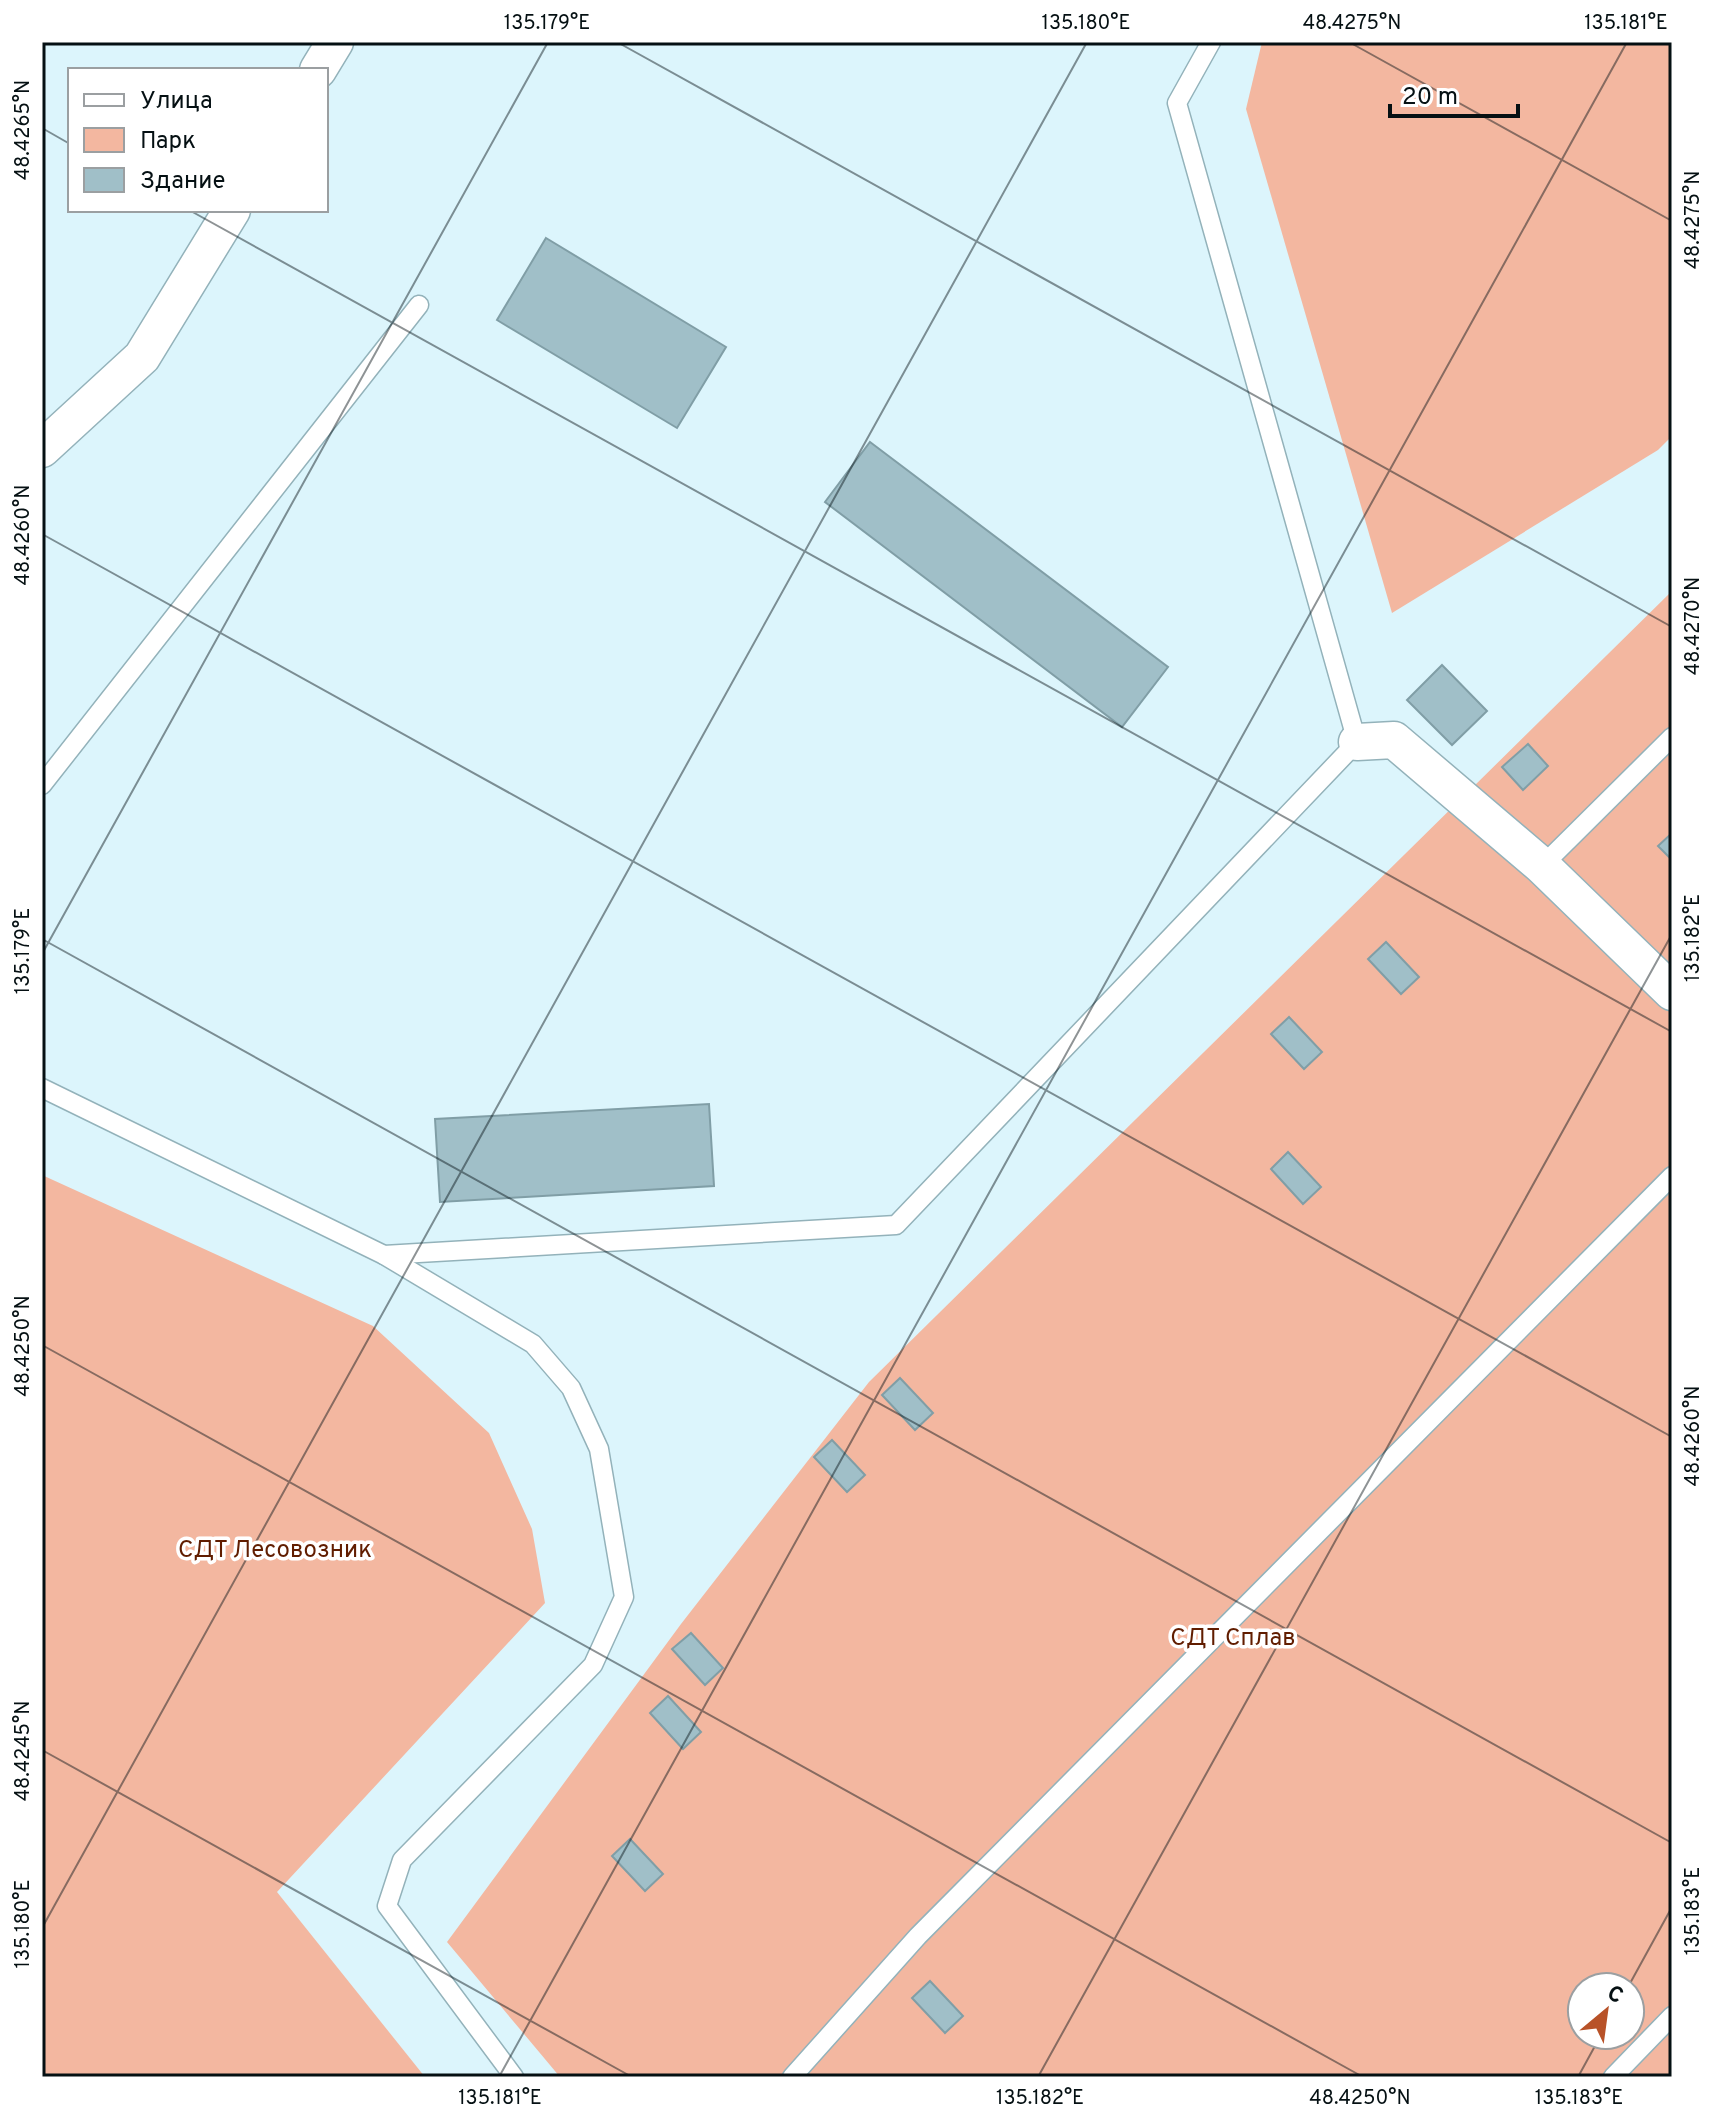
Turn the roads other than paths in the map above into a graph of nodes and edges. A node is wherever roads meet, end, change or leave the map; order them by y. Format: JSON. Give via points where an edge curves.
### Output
{"nodes":[{"id":1,"x":335,"y":42,"type":"edge"},
{"id":2,"x":1211,"y":42,"type":"edge"},
{"id":3,"x":319,"y":68,"type":"edge"},
{"id":4,"x":231,"y":212,"type":"edge"},
{"id":5,"x":419,"y":305,"type":"dead end"},
{"id":6,"x":42,"y":449,"type":"edge"},
{"id":7,"x":1672,"y":737,"type":"edge"},
{"id":8,"x":1357,"y":742,"type":"junction"},
{"id":9,"x":42,"y":785,"type":"edge"},
{"id":10,"x":1542,"y":866,"type":"junction"},
{"id":11,"x":1672,"y":992,"type":"edge"},
{"id":12,"x":42,"y":1088,"type":"edge"},
{"id":13,"x":1672,"y":1176,"type":"edge"},
{"id":14,"x":384,"y":1255,"type":"junction"},
{"id":15,"x":1672,"y":2016,"type":"edge"},
{"id":16,"x":514,"y":2077,"type":"edge"},
{"id":17,"x":792,"y":2077,"type":"edge"},
{"id":18,"x":1613,"y":2077,"type":"edge"}],
"edges":[{"from":1,"to":3,"type":"street"},
{"from":2,"to":8,"type":"lane","via":[[1177,103]]},
{"from":4,"to":6,"type":"street","via":[[142,357]]},
{"from":5,"to":9,"type":"lane"},
{"from":7,"to":10,"type":"lane"},
{"from":8,"to":10,"type":"street","via":[[1394,740]]},
{"from":8,"to":14,"type":"lane","via":[[896,1225]]},
{"from":10,"to":11,"type":"street"},
{"from":12,"to":14,"type":"lane"},
{"from":13,"to":17,"type":"lane","via":[[918,1936]]},
{"from":14,"to":16,"type":"lane","via":[[533,1344],[571,1388],[599,1449],[624,1597],[593,1665],[402,1860],[387,1906]]},
{"from":15,"to":18,"type":"lane"}]}
